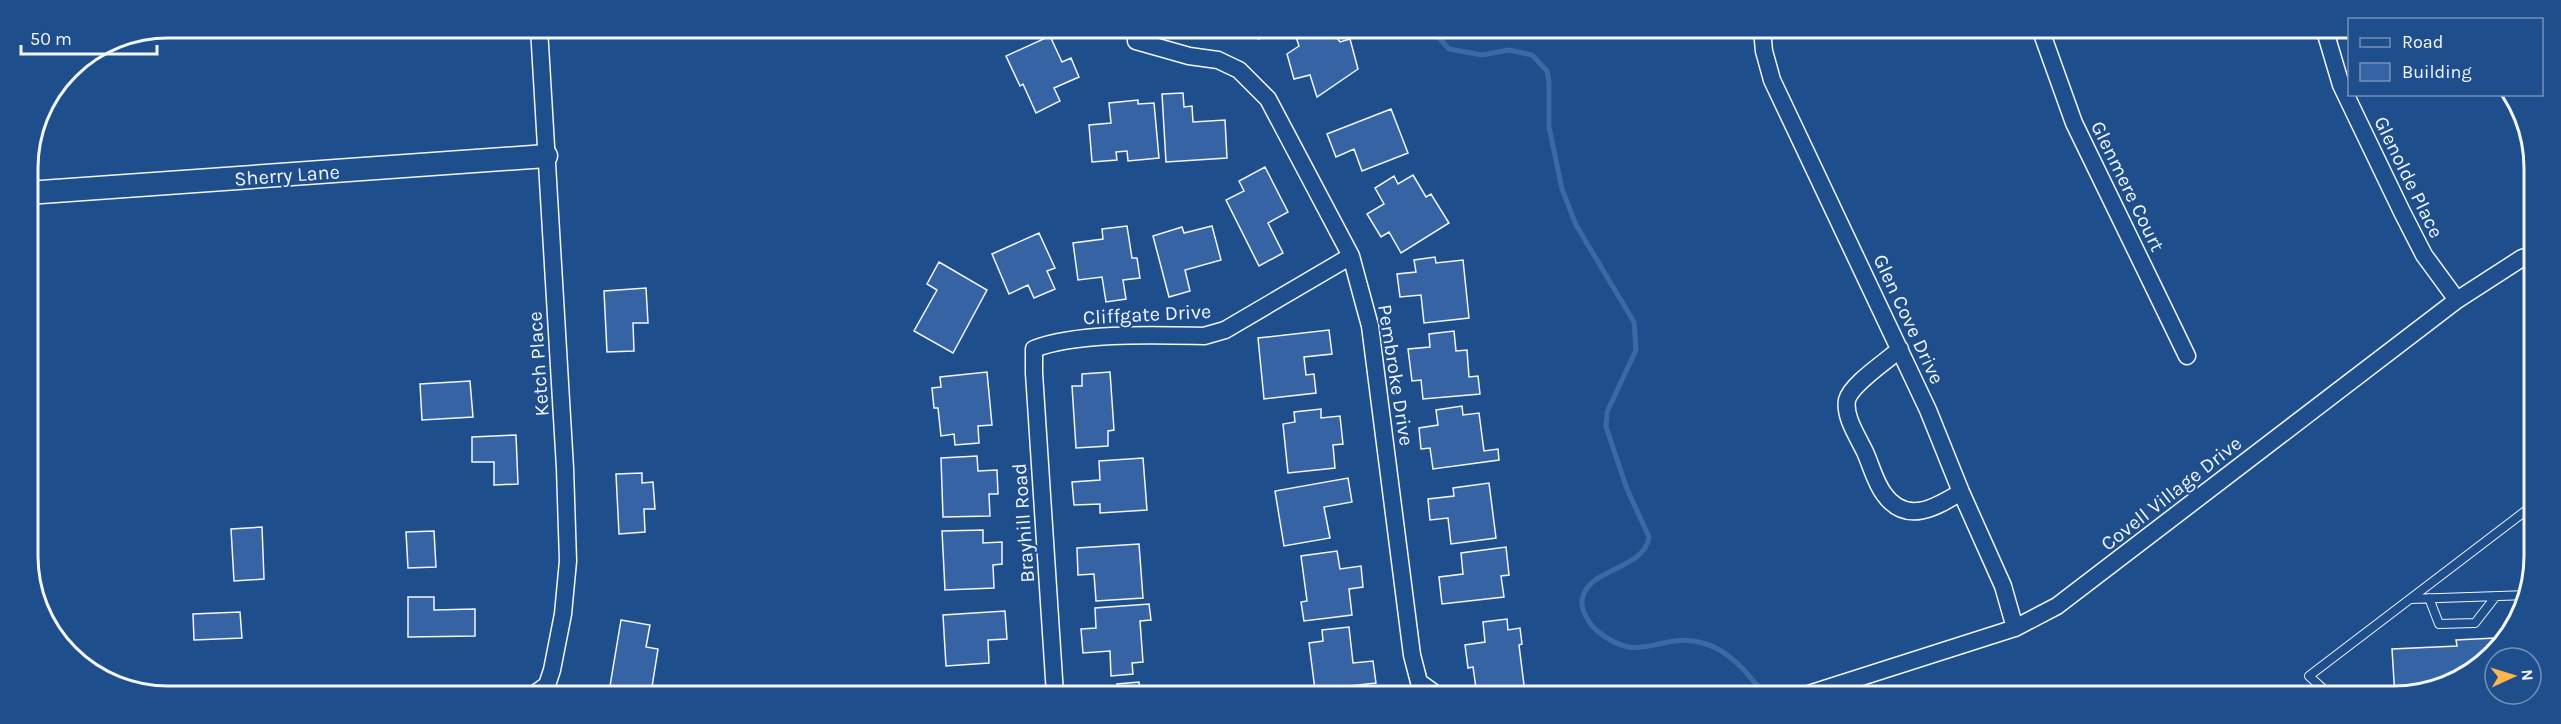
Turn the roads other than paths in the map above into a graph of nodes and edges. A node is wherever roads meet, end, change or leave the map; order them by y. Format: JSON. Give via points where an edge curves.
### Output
{"nodes":[{"id":1,"x":540,"y":38,"type":"edge"},
{"id":2,"x":1763,"y":38,"type":"edge"},
{"id":3,"x":2044,"y":38,"type":"edge"},
{"id":4,"x":2327,"y":38,"type":"edge"},
{"id":5,"x":1136,"y":42,"type":"dead end"},
{"id":6,"x":546,"y":156,"type":"junction"},
{"id":7,"x":38,"y":192,"type":"edge"},
{"id":8,"x":1351,"y":256,"type":"junction"},
{"id":9,"x":2524,"y":261,"type":"edge"},
{"id":10,"x":2457,"y":300,"type":"junction"},
{"id":11,"x":1034,"y":349,"type":"joint"},
{"id":12,"x":1900,"y":349,"type":"junction"},
{"id":13,"x":2187,"y":356,"type":"dead end"},
{"id":14,"x":1961,"y":492,"type":"junction"},
{"id":15,"x":2524,"y":511,"type":"edge"},
{"id":16,"x":2518,"y":595,"type":"edge"},
{"id":17,"x":2496,"y":596,"type":"junction"},
{"id":18,"x":2429,"y":598,"type":"junction"},
{"id":19,"x":2410,"y":599,"type":"junction"},
{"id":20,"x":2014,"y":628,"type":"junction"},
{"id":21,"x":546,"y":686,"type":"edge"},
{"id":22,"x":1054,"y":686,"type":"edge"},
{"id":23,"x":1420,"y":686,"type":"edge"},
{"id":24,"x":1833,"y":686,"type":"edge"},
{"id":25,"x":2320,"y":686,"type":"edge"}],
"edges":[{"from":1,"to":6,"type":"street","name":"Ketch Place"},
{"from":2,"to":12,"type":"street","name":"Glen Cove Drive","via":[[1772,80]]},
{"from":3,"to":13,"type":"street","name":"Glenmere Court","via":[[2074,123]]},
{"from":4,"to":10,"type":"street","name":"Glenolde Place","via":[[2341,85],[2402,212],[2424,255]]},
{"from":5,"to":8,"type":"street","name":"Pembroke Drive","via":[[1218,60],[1239,70],[1268,99]]},
{"from":6,"to":7,"type":"street","name":"Sherry Lane"},
{"from":6,"to":21,"type":"street","name":"Ketch Place","via":[[568,561],[563,614]]},
{"from":8,"to":11,"type":"street","name":"Cliffgate Drive","via":[[1225,330],[1204,336],[1073,339]]},
{"from":8,"to":23,"type":"street","name":"Pembroke Drive","via":[[1370,326],[1412,655]]},
{"from":9,"to":10,"type":"street","name":"Covell Village Drive"},
{"from":10,"to":20,"type":"street","name":"Covell Village Drive","via":[[2057,606]]},
{"from":11,"to":22,"type":"street","name":"Brayhill Road"},
{"from":12,"to":14,"type":"street","name":"Glen Cove Drive"},
{"from":12,"to":14,"type":"street","via":[[1852,388],[1847,401],[1848,415],[1883,493],[1896,507],[1918,512],[1935,509]]},
{"from":14,"to":20,"type":"street","name":"Glen Cove Drive","via":[[2003,586]]},
{"from":15,"to":19,"type":"lane"},
{"from":16,"to":17,"type":"lane"},
{"from":17,"to":18,"type":"lane"},
{"from":17,"to":18,"type":"lane","via":[[2475,623],[2439,624]]},
{"from":18,"to":19,"type":"lane"},
{"from":19,"to":25,"type":"lane","via":[[2309,676]]},
{"from":20,"to":24,"type":"street","name":"Covell Village Drive"}]}
